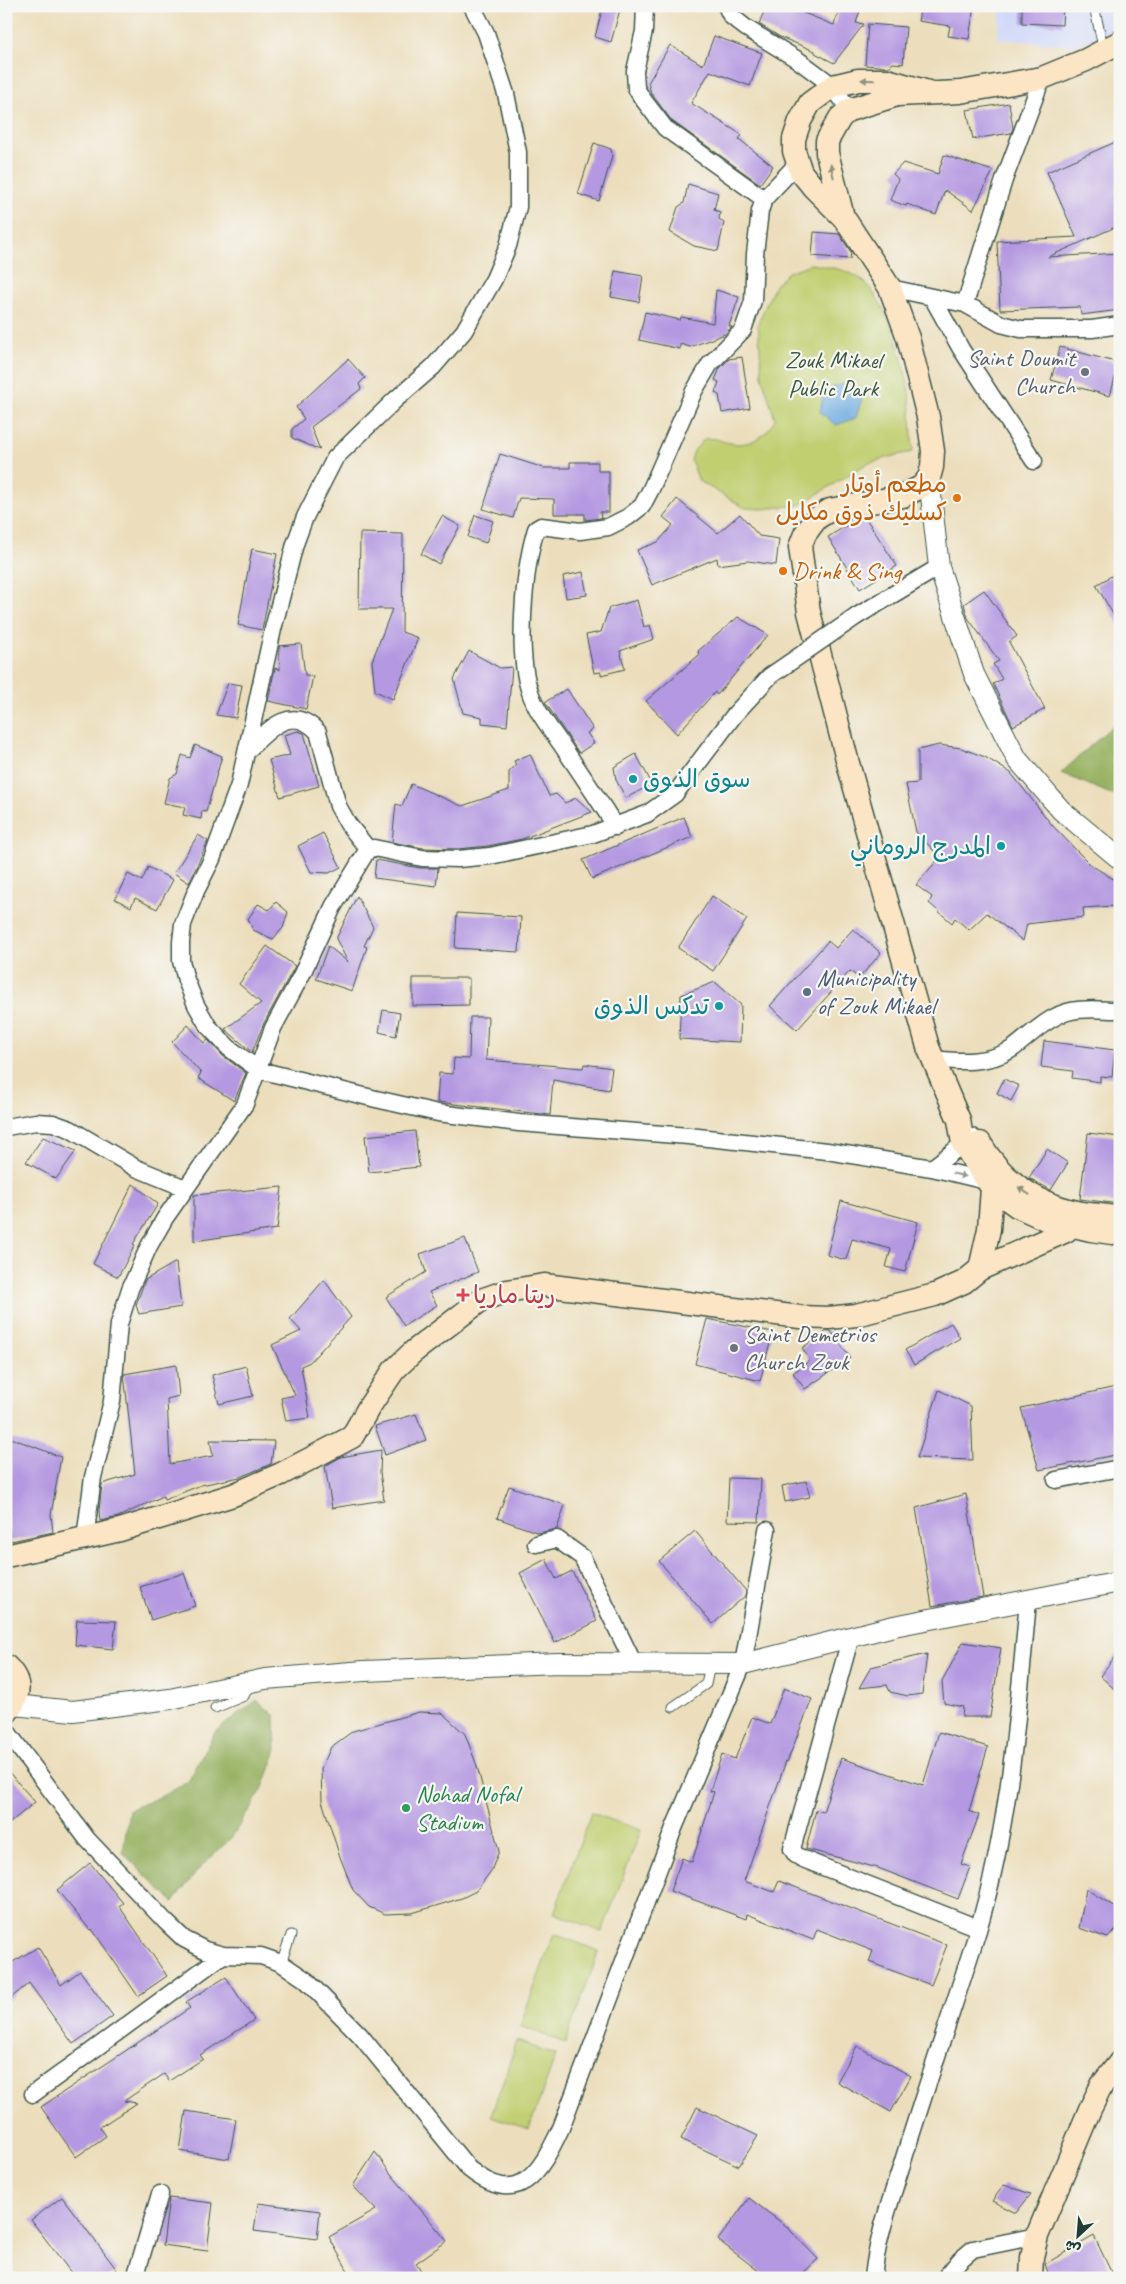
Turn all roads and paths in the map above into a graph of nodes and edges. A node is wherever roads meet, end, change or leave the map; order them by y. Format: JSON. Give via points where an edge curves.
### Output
{"nodes":[{"id":1,"x":472,"y":6,"type":"edge"},
{"id":2,"x":646,"y":6,"type":"edge"},
{"id":3,"x":726,"y":6,"type":"edge"},
{"id":4,"x":1094,"y":6,"type":"edge"},
{"id":5,"x":1112,"y":47,"type":"edge"},
{"id":6,"x":1042,"y":78,"type":"junction"},
{"id":7,"x":833,"y":86,"type":"junction"},
{"id":8,"x":932,"y":93,"type":"junction"},
{"id":9,"x":849,"y":110,"type":"junction"},
{"id":10,"x":798,"y":164,"type":"junction"},
{"id":11,"x":764,"y":199,"type":"junction"},
{"id":12,"x":844,"y":218,"type":"junction"},
{"id":13,"x":890,"y":288,"type":"junction"},
{"id":14,"x":932,"y":297,"type":"junction"},
{"id":15,"x":965,"y":304,"type":"junction"},
{"id":16,"x":1120,"y":325,"type":"edge"},
{"id":17,"x":1034,"y":461,"type":"dead end"},
{"id":18,"x":928,"y":478,"type":"junction"},
{"id":19,"x":939,"y":568,"type":"junction"},
{"id":20,"x":247,"y":751,"type":"junction"},
{"id":21,"x":616,"y":827,"type":"junction"},
{"id":22,"x":368,"y":849,"type":"junction"},
{"id":23,"x":1120,"y":859,"type":"edge"},
{"id":24,"x":1120,"y":1010,"type":"edge"},
{"id":25,"x":933,"y":1059,"type":"junction"},
{"id":26,"x":259,"y":1070,"type":"junction"},
{"id":27,"x":6,"y":1127,"type":"edge"},
{"id":28,"x":966,"y":1133,"type":"junction"},
{"id":29,"x":932,"y":1168,"type":"junction"},
{"id":30,"x":989,"y":1184,"type":"junction"},
{"id":31,"x":185,"y":1188,"type":"junction"},
{"id":32,"x":1093,"y":1220,"type":"edge"},
{"id":33,"x":1120,"y":1231,"type":"edge"},
{"id":34,"x":972,"y":1275,"type":"junction"},
{"id":35,"x":1120,"y":1468,"type":"edge"},
{"id":36,"x":1056,"y":1480,"type":"dead end"},
{"id":37,"x":767,"y":1530,"type":"dead end"},
{"id":38,"x":85,"y":1539,"type":"junction"},
{"id":39,"x":536,"y":1544,"type":"dead end"},
{"id":40,"x":6,"y":1556,"type":"edge"},
{"id":41,"x":1120,"y":1582,"type":"edge"},
{"id":42,"x":1028,"y":1601,"type":"junction"},
{"id":43,"x":851,"y":1636,"type":"junction"},
{"id":44,"x":634,"y":1664,"type":"junction"},
{"id":45,"x":743,"y":1664,"type":"junction"},
{"id":46,"x":710,"y":1665,"type":"junction"},
{"id":47,"x":6,"y":1666,"type":"edge"},
{"id":48,"x":251,"y":1682,"type":"junction"},
{"id":49,"x":673,"y":1707,"type":"dead end"},
{"id":50,"x":215,"y":1708,"type":"dead end"},
{"id":51,"x":10,"y":1709,"type":"edge"},
{"id":52,"x":6,"y":1730,"type":"edge"},
{"id":53,"x":978,"y":1928,"type":"junction"},
{"id":54,"x":291,"y":1935,"type":"dead end"},
{"id":55,"x":223,"y":1955,"type":"junction"},
{"id":56,"x":281,"y":1963,"type":"junction"},
{"id":57,"x":1120,"y":2062,"type":"edge"},
{"id":58,"x":33,"y":2094,"type":"dead end"},
{"id":59,"x":160,"y":2194,"type":"dead end"},
{"id":60,"x":1037,"y":2236,"type":"junction"},
{"id":61,"x":135,"y":2278,"type":"edge"},
{"id":62,"x":873,"y":2278,"type":"edge"},
{"id":63,"x":945,"y":2278,"type":"edge"},
{"id":64,"x":1031,"y":2278,"type":"edge"}],
"edges":[{"from":1,"to":20,"type":"street","via":[[486,33],[506,94],[518,152],[518,207],[508,246],[494,279],[464,331],[433,367],[335,458],[317,491],[294,544]]},
{"from":2,"to":11,"type":"street","via":[[635,71],[636,88],[642,98],[665,128]]},
{"from":3,"to":7,"type":"street","via":[[731,16],[746,28]]},
{"from":4,"to":5,"type":"lane"},
{"from":5,"to":6,"type":"main road"},
{"from":6,"to":8,"type":"main road","via":[[960,92]]},
{"from":6,"to":15,"type":"street","via":[[1004,180]]},
{"from":8,"to":7,"type":"main road","one_way":true,"via":[[888,80],[858,80]]},
{"from":7,"to":9,"type":"street"},
{"from":7,"to":10,"type":"main road","via":[[810,103],[800,120],[794,138]]},
{"from":8,"to":9,"type":"main road","via":[[897,95]]},
{"from":12,"to":9,"type":"main road","one_way":true,"via":[[827,153],[827,141],[840,118]]},
{"from":10,"to":11,"type":"street"},
{"from":10,"to":12,"type":"main road","via":[[813,187]]},
{"from":11,"to":21,"type":"street","via":[[757,228],[753,301],[743,330],[710,364],[694,391],[642,506],[628,518],[608,527],[580,530],[541,526],[536,529],[532,542],[523,610],[524,665],[530,692]]},
{"from":12,"to":13,"type":"main road"},
{"from":13,"to":14,"type":"street"},
{"from":13,"to":18,"type":"main road","via":[[908,338],[928,418],[933,451]]},
{"from":14,"to":15,"type":"street"},
{"from":14,"to":17,"type":"street","via":[[961,349]]},
{"from":15,"to":16,"type":"street","via":[[1001,324],[1021,329],[1092,329]]},
{"from":18,"to":19,"type":"street"},
{"from":18,"to":25,"type":"main road","via":[[903,496],[830,510],[817,518],[800,547],[809,612],[841,738]]},
{"from":19,"to":21,"type":"street","bridge":true,"via":[[857,616],[770,676],[741,708],[675,794],[647,814]]},
{"from":19,"to":23,"type":"street","via":[[974,674],[1017,759],[1061,810]]},
{"from":20,"to":22,"type":"street","via":[[267,732],[289,719],[303,720],[312,725],[318,732],[338,806]]},
{"from":20,"to":26,"type":"street","via":[[239,785],[212,859],[183,924],[181,942],[186,980],[208,1026],[229,1048]]},
{"from":21,"to":22,"type":"street","via":[[490,856],[458,859],[422,858]]},
{"from":22,"to":26,"type":"street","via":[[333,907],[273,1028]]},
{"from":24,"to":25,"type":"street","via":[[1076,1010],[1055,1017],[1010,1050],[986,1058],[960,1062]]},
{"from":25,"to":28,"type":"main road"},
{"from":26,"to":29,"type":"street","via":[[438,1113],[818,1150]]},
{"from":26,"to":31,"type":"street","via":[[245,1104]]},
{"from":27,"to":31,"type":"street","via":[[54,1123],[136,1168]]},
{"from":28,"to":29,"type":"street"},
{"from":28,"to":30,"type":"main road"},
{"from":32,"to":28,"type":"main road","one_way":true,"via":[[1051,1206],[1026,1192],[1000,1173]]},
{"from":29,"to":30,"type":"street","one_way":true},
{"from":30,"to":32,"type":"main road","via":[[1017,1206],[1045,1219]]},
{"from":30,"to":34,"type":"main road","via":[[989,1229]]},
{"from":31,"to":38,"type":"street","via":[[149,1246],[122,1309],[112,1402],[93,1477]]},
{"from":32,"to":33,"type":"main road","via":[[1112,1233]]},
{"from":32,"to":34,"type":"main road","via":[[1078,1241],[1061,1249],[983,1280]]},
{"from":34,"to":38,"type":"main road","via":[[935,1295],[893,1307],[829,1318],[544,1285],[507,1291],[481,1300],[413,1352],[385,1382],[352,1437],[233,1495]]},
{"from":35,"to":36,"type":"street"},
{"from":37,"to":45,"type":"street"},
{"from":38,"to":40,"type":"main road"},
{"from":39,"to":44,"type":"street","via":[[558,1539],[582,1557]]},
{"from":41,"to":42,"type":"street"},
{"from":42,"to":43,"type":"street"},
{"from":42,"to":53,"type":"street","via":[[1005,1809]]},
{"from":43,"to":45,"type":"street"},
{"from":43,"to":53,"type":"street","via":[[792,1849],[803,1859]]},
{"from":44,"to":46,"type":"street"},
{"from":44,"to":48,"type":"street","via":[[453,1667],[347,1672]]},
{"from":45,"to":46,"type":"street"},
{"from":45,"to":56,"type":"street","via":[[674,1828],[561,2128],[537,2172],[518,2184],[502,2187],[484,2182],[468,2169],[360,2035],[306,1980]]},
{"from":46,"to":49,"type":"lane","via":[[706,1684]]},
{"from":47,"to":51,"type":"main road","via":[[14,1673],[20,1688]]},
{"from":48,"to":50,"type":"lane","via":[[244,1696]]},
{"from":48,"to":51,"type":"street","via":[[170,1699],[73,1711]]},
{"from":52,"to":55,"type":"street","via":[[88,1839],[166,1922],[184,1939],[204,1950]]},
{"from":53,"to":62,"type":"street","via":[[886,2211]]},
{"from":54,"to":56,"type":"lane"},
{"from":55,"to":56,"type":"street","via":[[261,1956]]},
{"from":55,"to":58,"type":"street"},
{"from":57,"to":60,"type":"main road","via":[[1102,2085],[1090,2109]]},
{"from":59,"to":61,"type":"street"},
{"from":60,"to":63,"type":"street","via":[[973,2249]]},
{"from":60,"to":64,"type":"main road"}]}
